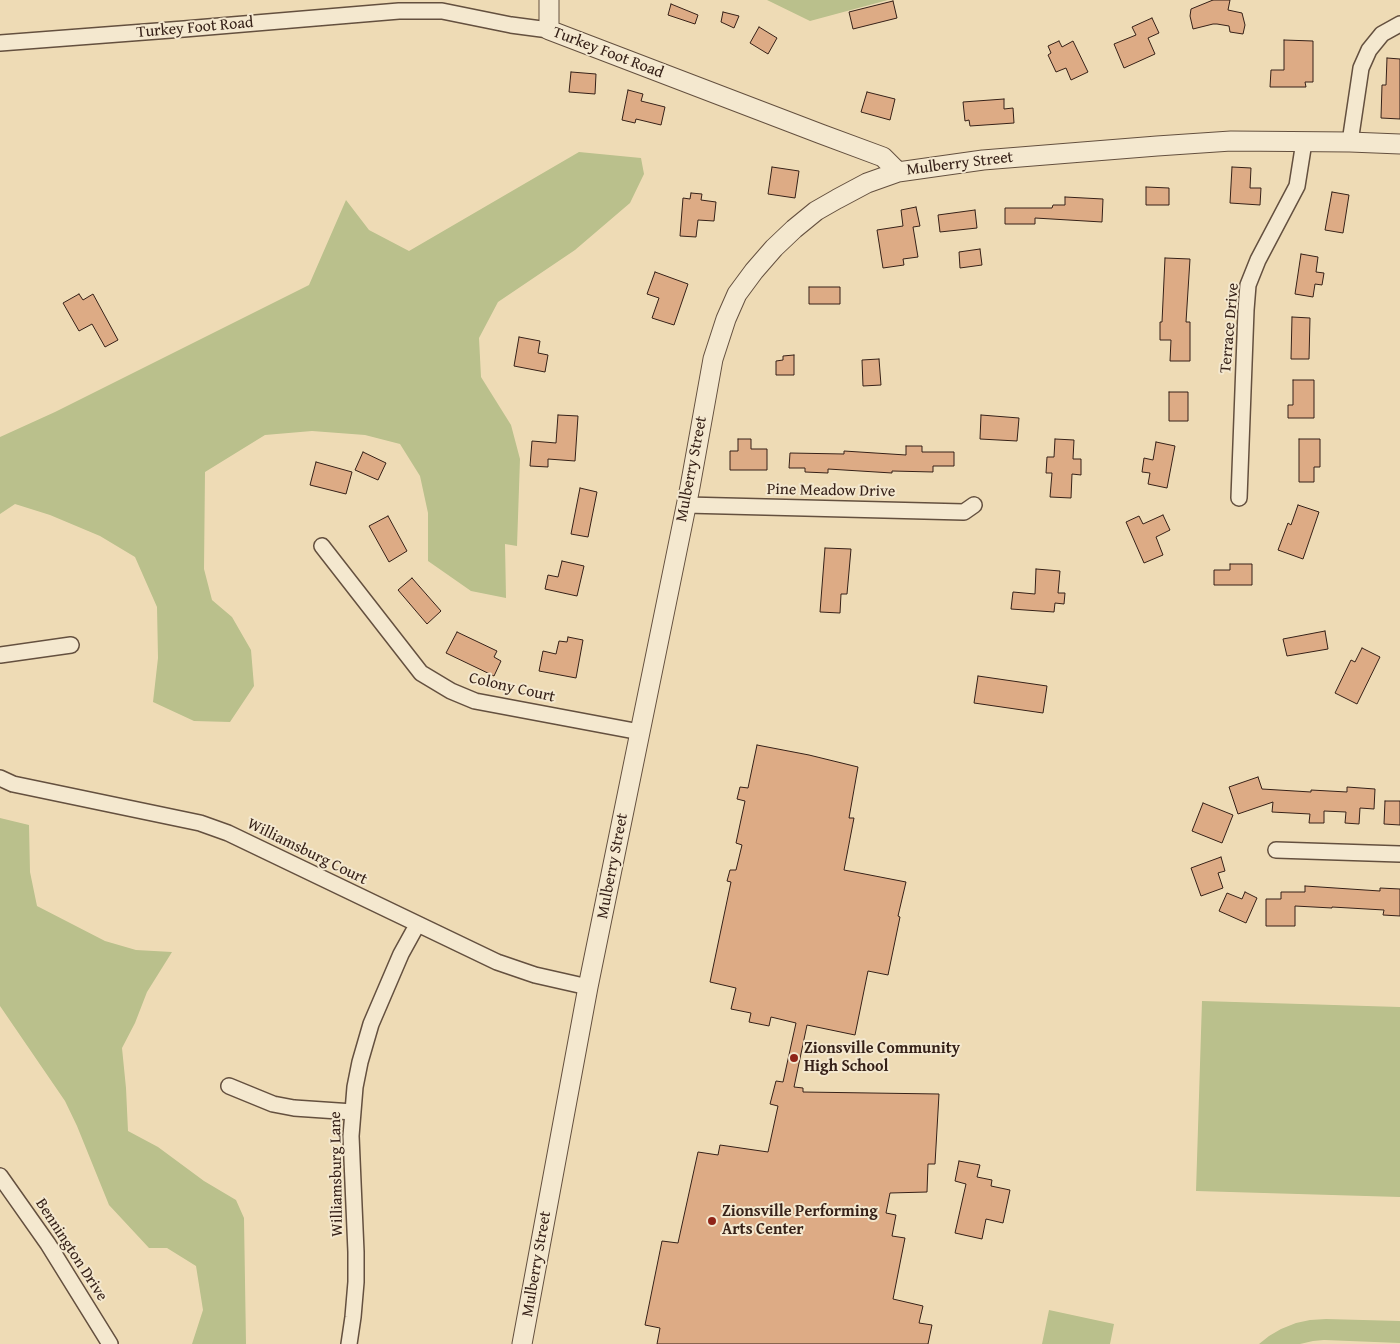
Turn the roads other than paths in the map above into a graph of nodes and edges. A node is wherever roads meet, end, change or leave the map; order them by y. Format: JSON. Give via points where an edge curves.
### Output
{"nodes":[{"id":1,"x":549,"y":0,"type":"edge"},
{"id":2,"x":1400,"y":24,"type":"edge"},
{"id":3,"x":549,"y":30,"type":"junction"},
{"id":4,"x":0,"y":43,"type":"edge"},
{"id":5,"x":1304,"y":142,"type":"junction"},
{"id":6,"x":1350,"y":142,"type":"junction"},
{"id":7,"x":1400,"y":144,"type":"edge"},
{"id":8,"x":898,"y":172,"type":"junction"},
{"id":9,"x":1239,"y":498,"type":"dead end"},
{"id":10,"x":686,"y":505,"type":"junction"},
{"id":11,"x":974,"y":505,"type":"dead end"},
{"id":12,"x":322,"y":546,"type":"dead end"},
{"id":13,"x":71,"y":645,"type":"dead end"},
{"id":14,"x":0,"y":655,"type":"edge"},
{"id":15,"x":640,"y":732,"type":"junction"},
{"id":16,"x":0,"y":778,"type":"edge"},
{"id":17,"x":1276,"y":850,"type":"dead end"},
{"id":18,"x":1400,"y":854,"type":"edge"},
{"id":19,"x":417,"y":925,"type":"junction"},
{"id":20,"x":588,"y":987,"type":"junction"},
{"id":21,"x":230,"y":1086,"type":"dead end"},
{"id":22,"x":353,"y":1112,"type":"junction"},
{"id":23,"x":0,"y":1176,"type":"edge"},
{"id":24,"x":110,"y":1344,"type":"edge"},
{"id":25,"x":349,"y":1344,"type":"edge"},
{"id":26,"x":522,"y":1344,"type":"edge"}],
"edges":[{"from":1,"to":3,"type":"street"},
{"from":2,"to":6,"type":"street","via":[[1382,34],[1369,50],[1361,68]]},
{"from":3,"to":4,"type":"street","name":"Turkey Foot Road","via":[[442,11],[400,11]]},
{"from":3,"to":8,"type":"street","name":"Turkey Foot Road","via":[[883,156]]},
{"from":5,"to":6,"type":"street","name":"Mulberry Street"},
{"from":5,"to":8,"type":"street","name":"Mulberry Street","via":[[1230,141],[1157,146],[983,160]]},
{"from":5,"to":9,"type":"street","name":"Terrace Drive","via":[[1297,186],[1248,285]]},
{"from":6,"to":7,"type":"street","name":"Mulberry Street"},
{"from":8,"to":10,"type":"street","name":"Mulberry Street","via":[[867,183],[816,211],[774,248],[737,294],[713,359]]},
{"from":10,"to":11,"type":"street","name":"Pine Meadow Drive","via":[[964,512]]},
{"from":10,"to":15,"type":"street","name":"Mulberry Street"},
{"from":12,"to":15,"type":"street","name":"Colony Court","via":[[421,673],[451,691],[474,701]]},
{"from":13,"to":14,"type":"street"},
{"from":15,"to":20,"type":"street","name":"Mulberry Street"},
{"from":16,"to":19,"type":"street","name":"Williamsburg Court","via":[[13,784],[200,822]]},
{"from":17,"to":18,"type":"street"},
{"from":19,"to":20,"type":"street","name":"Williamsburg Court","via":[[496,962]]},
{"from":19,"to":22,"type":"street","name":"Williamsburg Lane","via":[[370,1024],[355,1087]]},
{"from":20,"to":26,"type":"street","name":"Mulberry Street"},
{"from":21,"to":22,"type":"street","via":[[273,1104]]},
{"from":22,"to":25,"type":"street","name":"Williamsburg Lane","via":[[351,1136],[356,1252],[354,1317]]},
{"from":23,"to":24,"type":"street","name":"Bennington Drive","via":[[48,1244]]}]}
